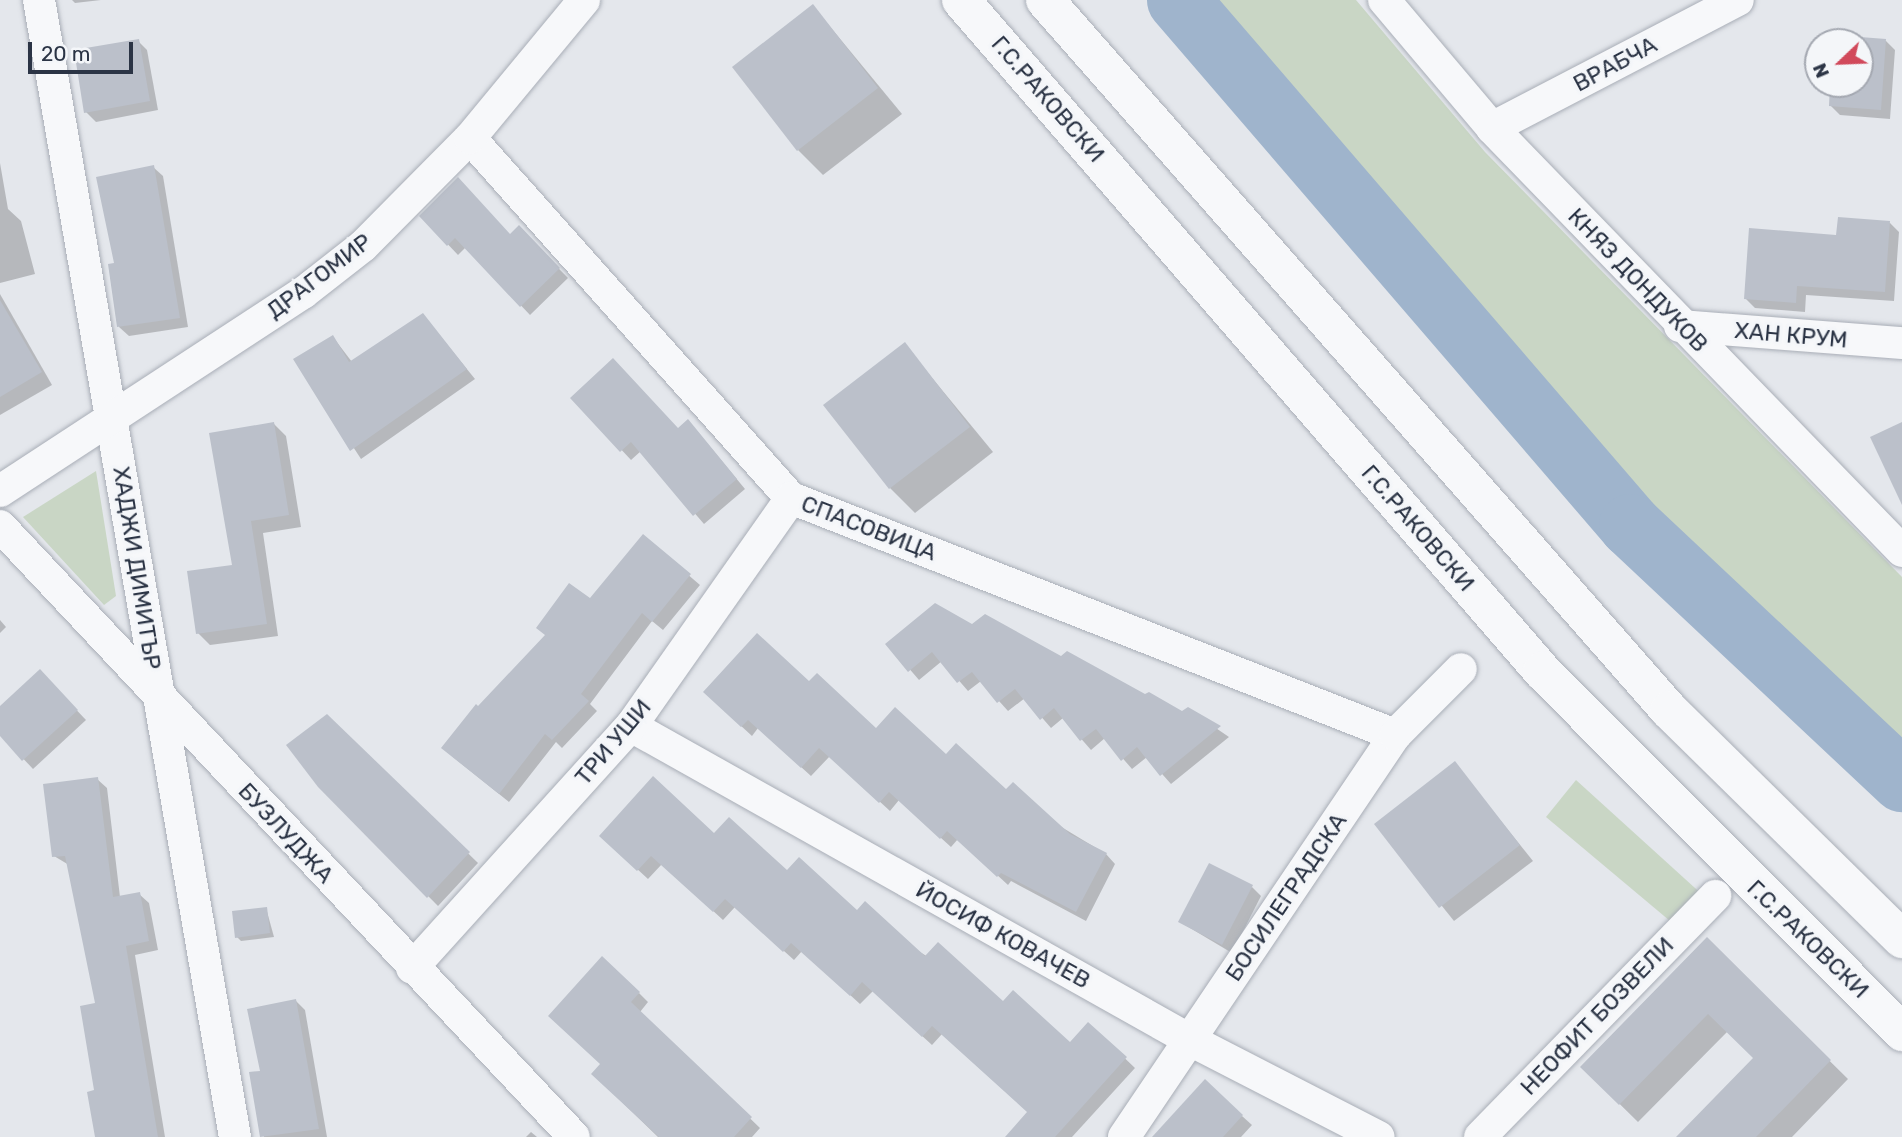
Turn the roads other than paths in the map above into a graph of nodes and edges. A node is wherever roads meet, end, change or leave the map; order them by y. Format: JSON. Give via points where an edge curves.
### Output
{"nodes":[{"id":1,"x":39,"y":0,"type":"edge"},
{"id":2,"x":584,"y":0,"type":"edge"},
{"id":3,"x":961,"y":0,"type":"edge"},
{"id":4,"x":1045,"y":0,"type":"edge"},
{"id":5,"x":1384,"y":0,"type":"edge"},
{"id":6,"x":1738,"y":0,"type":"edge"},
{"id":7,"x":1492,"y":128,"type":"junction"},
{"id":8,"x":470,"y":138,"type":"junction"},
{"id":9,"x":1680,"y":326,"type":"junction"},
{"id":10,"x":1902,"y":343,"type":"edge"},
{"id":11,"x":113,"y":418,"type":"junction"},
{"id":12,"x":0,"y":491,"type":"edge"},
{"id":13,"x":791,"y":498,"type":"junction"},
{"id":14,"x":0,"y":526,"type":"edge"},
{"id":15,"x":1902,"y":551,"type":"edge"},
{"id":16,"x":1461,"y":669,"type":"dead end"},
{"id":17,"x":159,"y":697,"type":"junction"},
{"id":18,"x":631,"y":726,"type":"junction"},
{"id":19,"x":1395,"y":735,"type":"junction"},
{"id":20,"x":1715,"y":896,"type":"dead end"},
{"id":21,"x":1902,"y":939,"type":"edge"},
{"id":22,"x":412,"y":968,"type":"junction"},
{"id":23,"x":1902,"y":1032,"type":"edge"},
{"id":24,"x":1190,"y":1040,"type":"junction"},
{"id":25,"x":235,"y":1137,"type":"edge"},
{"id":26,"x":574,"y":1137,"type":"edge"},
{"id":27,"x":1124,"y":1137,"type":"edge"},
{"id":28,"x":1379,"y":1137,"type":"edge"},
{"id":29,"x":1480,"y":1137,"type":"edge"}],
"edges":[{"from":1,"to":11,"type":"street","name":"ХАДЖИ ДИМИТЪР"},
{"from":2,"to":8,"type":"street","name":"ДРАГОМИР"},
{"from":3,"to":23,"type":"street","name":"Г.С.РАКОВСКИ","via":[[1542,671]]},
{"from":4,"to":21,"type":"street","via":[[1660,700]]},
{"from":5,"to":7,"type":"street","name":"КНЯЗ ДОНДУКОВ"},
{"from":6,"to":7,"type":"street","name":"ВРАБЧА"},
{"from":7,"to":9,"type":"street","name":"КНЯЗ ДОНДУКОВ"},
{"from":8,"to":11,"type":"street","name":"ДРАГОМИР","via":[[363,246],[303,293]]},
{"from":8,"to":13,"type":"street","name":"СПАСОВИЦА"},
{"from":9,"to":10,"type":"street","name":"ХАН КРУМ"},
{"from":9,"to":15,"type":"street","name":"КНЯЗ ДОНДУКОВ"},
{"from":11,"to":12,"type":"street","name":"ДРАГОМИР"},
{"from":11,"to":17,"type":"street","name":"ХАДЖИ ДИМИТЪР"},
{"from":13,"to":18,"type":"street","name":"ТРИ УШИ"},
{"from":13,"to":19,"type":"street","name":"СПАСОВИЦА"},
{"from":14,"to":17,"type":"street","name":"БУЗЛУДЖА"},
{"from":16,"to":19,"type":"street","name":"БОСИЛЕГРАДСКА"},
{"from":17,"to":22,"type":"street","name":"БУЗЛУДЖА"},
{"from":17,"to":25,"type":"street","name":"ХАДЖИ ДИМИТЪР"},
{"from":18,"to":22,"type":"street","name":"ТРИ УШИ"},
{"from":18,"to":24,"type":"street","name":"ЙОСИФ КОВАЧЕВ"},
{"from":19,"to":24,"type":"street","name":"БОСИЛЕГРАДСКА"},
{"from":20,"to":29,"type":"street","name":"НЕОФИТ БОЗВЕЛИ"},
{"from":22,"to":26,"type":"street","name":"БУЗЛУДЖА"},
{"from":24,"to":27,"type":"street","name":"БОСИЛЕГРАДСКА"},
{"from":24,"to":28,"type":"street","name":"ЙОСИФ КОВАЧЕВ"}]}
